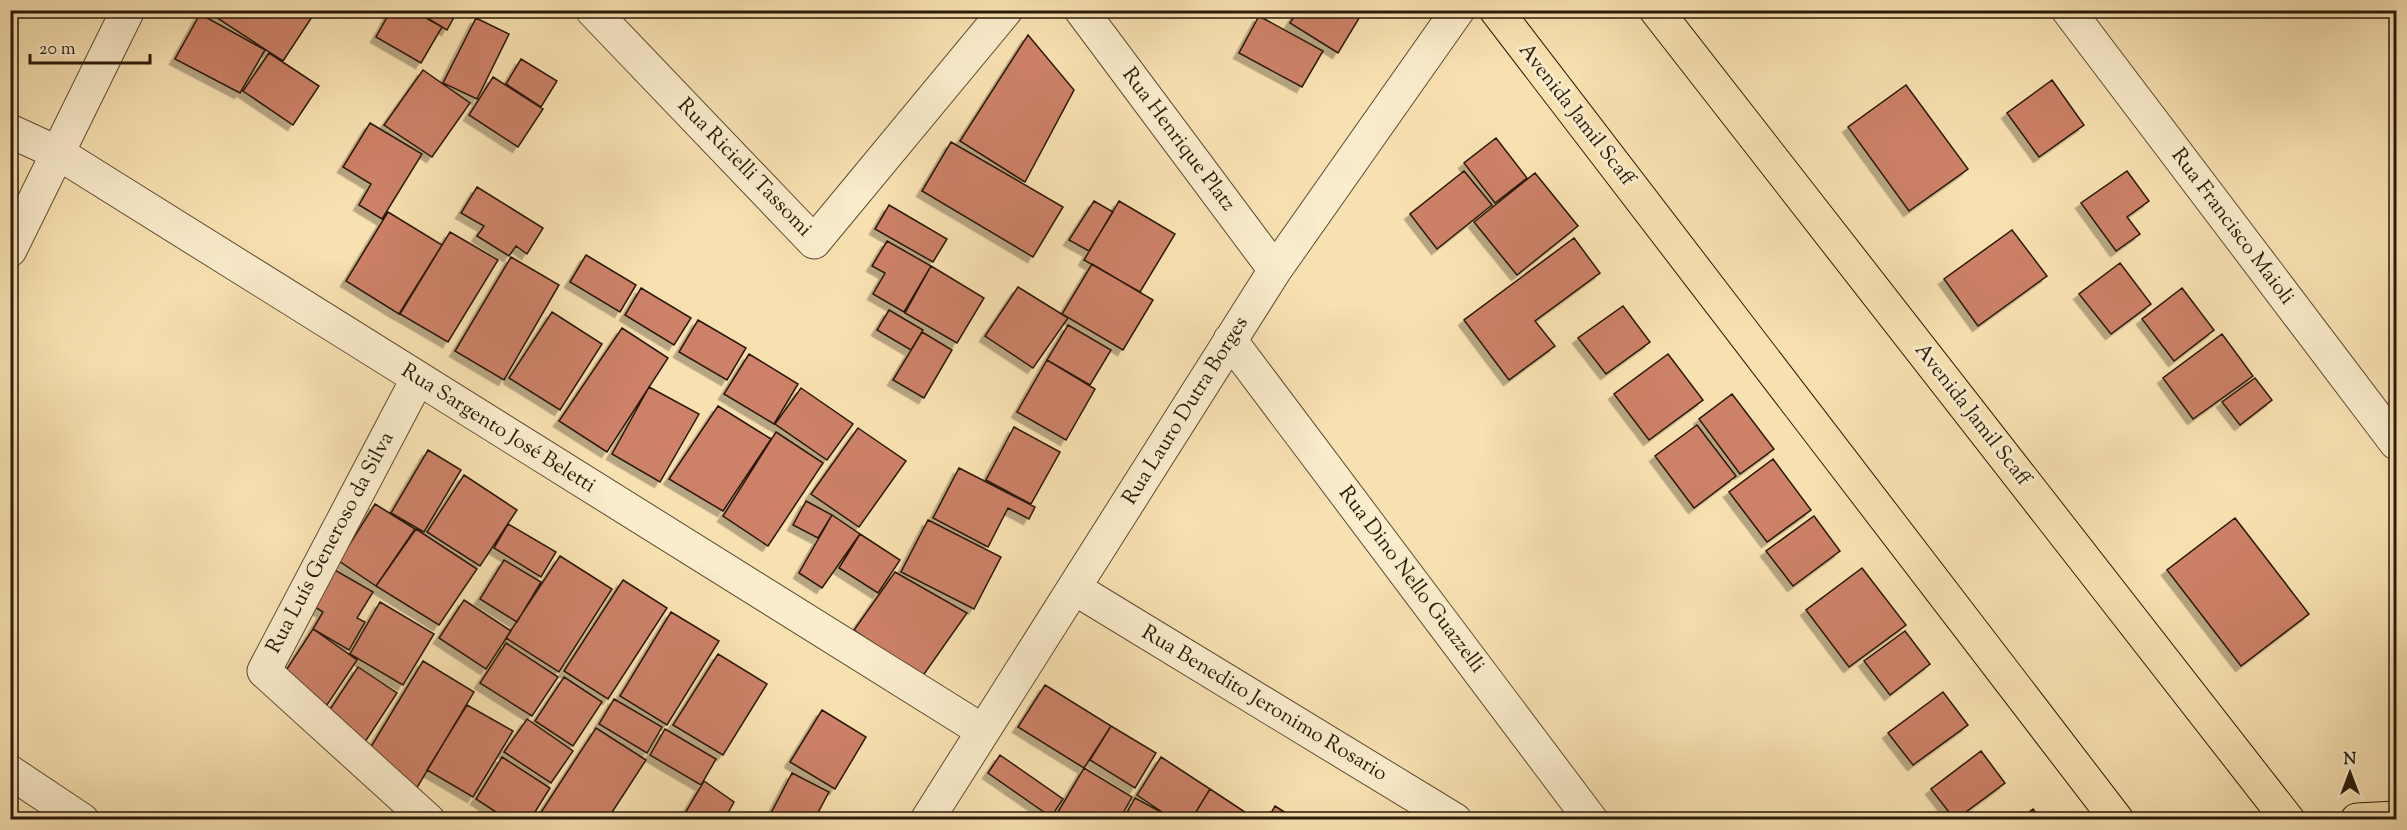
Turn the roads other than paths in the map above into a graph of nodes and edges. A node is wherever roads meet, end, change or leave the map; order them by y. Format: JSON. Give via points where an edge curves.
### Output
{"nodes":[{"id":1,"x":128,"y":10,"type":"edge"},
{"id":2,"x":592,"y":10,"type":"edge"},
{"id":3,"x":1006,"y":10,"type":"edge"},
{"id":4,"x":1081,"y":10,"type":"edge"},
{"id":5,"x":1458,"y":10,"type":"edge"},
{"id":6,"x":1496,"y":10,"type":"edge"},
{"id":7,"x":1656,"y":10,"type":"edge"},
{"id":8,"x":2068,"y":10,"type":"edge"},
{"id":9,"x":10,"y":131,"type":"edge"},
{"id":10,"x":58,"y":153,"type":"junction"},
{"id":11,"x":10,"y":250,"type":"edge"},
{"id":12,"x":1275,"y":270,"type":"junction"},
{"id":13,"x":1230,"y":340,"type":"junction"},
{"id":14,"x":418,"y":378,"type":"junction"},
{"id":15,"x":2397,"y":443,"type":"edge"},
{"id":16,"x":1074,"y":588,"type":"junction"},
{"id":17,"x":983,"y":731,"type":"junction"},
{"id":18,"x":10,"y":772,"type":"edge"},
{"id":19,"x":2397,"y":818,"type":"edge"},
{"id":20,"x":82,"y":819,"type":"edge"},
{"id":21,"x":429,"y":819,"type":"edge"},
{"id":22,"x":927,"y":819,"type":"edge"},
{"id":23,"x":1455,"y":819,"type":"edge"},
{"id":24,"x":1591,"y":819,"type":"edge"},
{"id":25,"x":2117,"y":819,"type":"edge"},
{"id":26,"x":2288,"y":819,"type":"edge"},
{"id":27,"x":2357,"y":819,"type":"edge"}],
"edges":[{"from":1,"to":10,"type":"street"},
{"from":2,"to":3,"type":"street","name":"Rua Ricielli Tassomi","via":[[814,242]]},
{"from":4,"to":12,"type":"street","name":"Rua Henrique Platz"},
{"from":5,"to":12,"type":"street","name":"Rua Lauro Dutra Borges"},
{"from":6,"to":25,"type":"main road","name":"Avenida Jamil Scaff"},
{"from":7,"to":26,"type":"main road","name":"Avenida Jamil Scaff"},
{"from":8,"to":15,"type":"street","name":"Rua Francisco Maioli"},
{"from":9,"to":10,"type":"street","name":"Rua Sargento José Beletti"},
{"from":10,"to":11,"type":"street"},
{"from":10,"to":14,"type":"street","name":"Rua Sargento José Beletti"},
{"from":12,"to":13,"type":"street","name":"Rua Lauro Dutra Borges"},
{"from":13,"to":16,"type":"street","name":"Rua Lauro Dutra Borges"},
{"from":13,"to":24,"type":"street","name":"Rua Dino Nello Guazzelli"},
{"from":14,"to":17,"type":"street","name":"Rua Sargento José Beletti"},
{"from":14,"to":21,"type":"street","name":"Rua Luís Generoso da Silva","via":[[264,671]]},
{"from":16,"to":17,"type":"street","name":"Rua Lauro Dutra Borges"},
{"from":16,"to":23,"type":"street","name":"Rua Benedito Jeronimo Rosario"},
{"from":17,"to":22,"type":"street","name":"Rua Lauro Dutra Borges"},
{"from":18,"to":20,"type":"street"},
{"from":19,"to":27,"type":"main road"}]}
